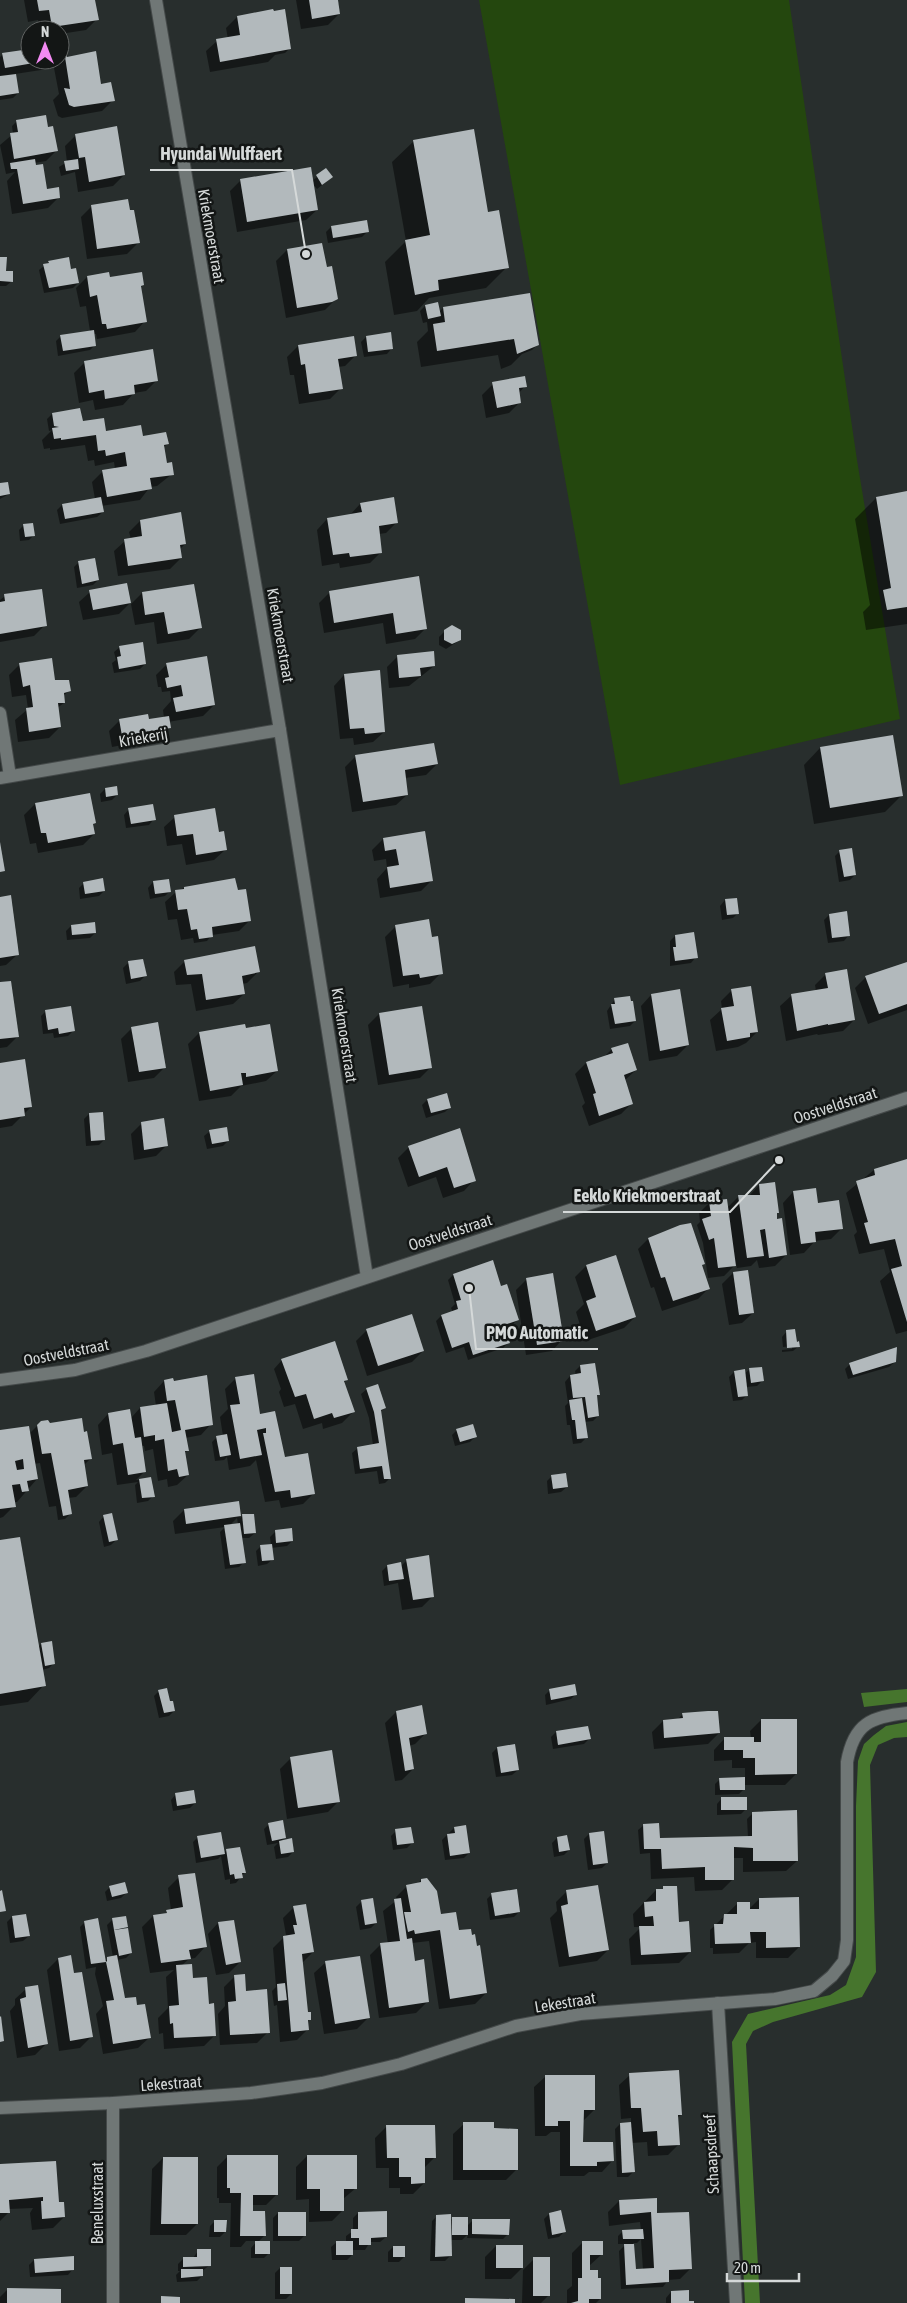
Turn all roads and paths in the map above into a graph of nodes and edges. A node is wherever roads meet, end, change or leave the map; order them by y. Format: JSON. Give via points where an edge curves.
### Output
{"nodes":[{"id":1,"x":156,"y":0,"type":"edge"},
{"id":2,"x":0,"y":713,"type":"edge"},
{"id":3,"x":280,"y":730,"type":"junction"},
{"id":4,"x":5,"y":777,"type":"edge"},
{"id":5,"x":907,"y":1098,"type":"edge"},
{"id":6,"x":367,"y":1277,"type":"junction"},
{"id":7,"x":0,"y":1380,"type":"edge"},
{"id":8,"x":907,"y":1713,"type":"edge"},
{"id":9,"x":718,"y":2004,"type":"junction"},
{"id":10,"x":114,"y":2103,"type":"junction"},
{"id":11,"x":0,"y":2108,"type":"edge"},
{"id":12,"x":113,"y":2303,"type":"edge"},
{"id":13,"x":736,"y":2303,"type":"edge"}],
"edges":[{"from":1,"to":3,"type":"street","name":"Kriekmoerstraat"},
{"from":2,"to":4,"type":"street","name":"Kriekerij"},
{"from":3,"to":4,"type":"street","name":"Kriekerij"},
{"from":3,"to":6,"type":"street","name":"Kriekmoerstraat"},
{"from":5,"to":6,"type":"street","name":"Oostveldstraat"},
{"from":6,"to":7,"type":"street","name":"Oostveldstraat","via":[[146,1351],[75,1370]]},
{"from":8,"to":9,"type":"street","name":"Lekestraat","via":[[868,1721],[850,1746],[847,1762],[847,1940],[844,1961],[814,1991],[775,2000]]},
{"from":9,"to":10,"type":"street","name":"Lekestraat","via":[[580,2014],[516,2026],[401,2064],[322,2083],[251,2093]]},
{"from":9,"to":13,"type":"street","name":"Schaapsdreef"},
{"from":10,"to":11,"type":"street","name":"Lekestraat"},
{"from":10,"to":12,"type":"street","name":"Beneluxstraat"}]}
